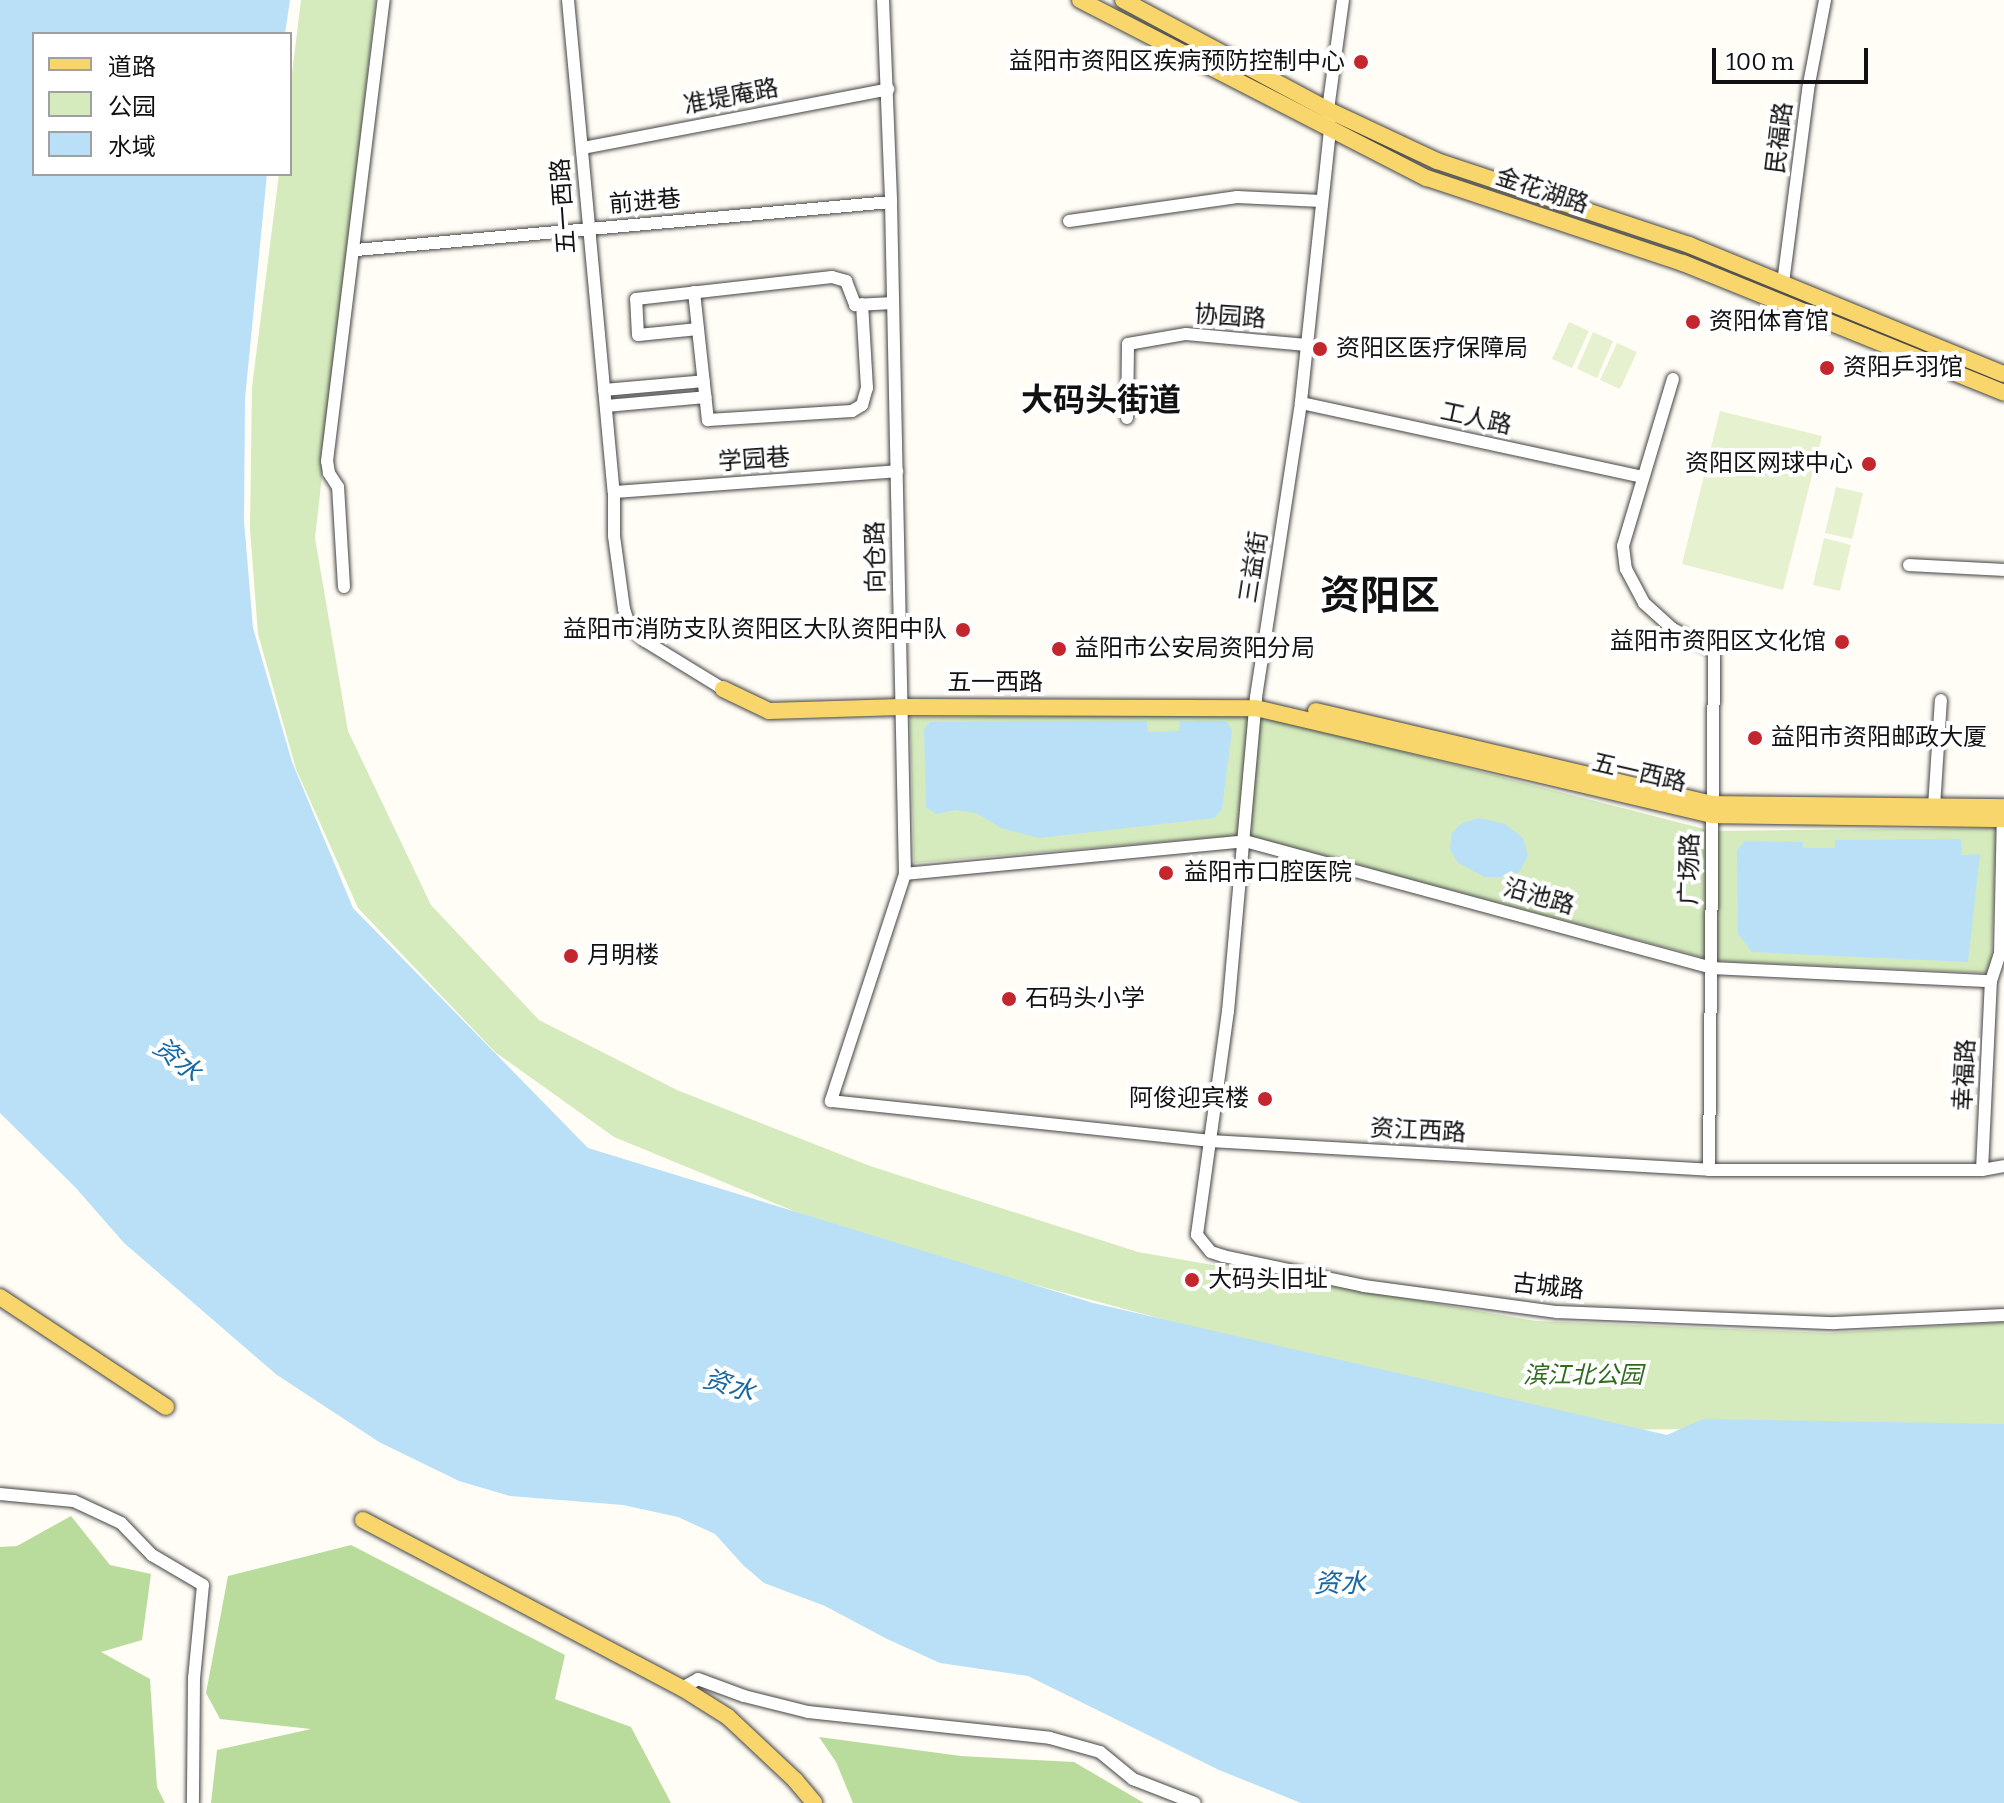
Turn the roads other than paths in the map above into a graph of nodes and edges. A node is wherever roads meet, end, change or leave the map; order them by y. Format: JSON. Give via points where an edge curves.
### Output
{"nodes":[{"id":1,"x":384,"y":0,"type":"edge"},
{"id":2,"x":568,"y":0,"type":"edge"},
{"id":3,"x":883,"y":0,"type":"edge"},
{"id":4,"x":1080,"y":0,"type":"edge"},
{"id":5,"x":1123,"y":0,"type":"edge"},
{"id":6,"x":1343,"y":0,"type":"edge"},
{"id":7,"x":1825,"y":0,"type":"edge"},
{"id":8,"x":888,"y":89,"type":"junction"},
{"id":9,"x":1328,"y":110,"type":"junction"},
{"id":10,"x":1330,"y":130,"type":"junction"},
{"id":11,"x":583,"y":148,"type":"junction"},
{"id":12,"x":1322,"y":201,"type":"junction"},
{"id":13,"x":891,"y":202,"type":"junction"},
{"id":14,"x":1069,"y":221,"type":"dead end"},
{"id":15,"x":589,"y":229,"type":"junction"},
{"id":16,"x":356,"y":250,"type":"junction"},
{"id":17,"x":1783,"y":283,"type":"junction"},
{"id":18,"x":694,"y":292,"type":"junction"},
{"id":19,"x":893,"y":303,"type":"junction"},
{"id":20,"x":862,"y":304,"type":"junction"},
{"id":21,"x":698,"y":329,"type":"junction"},
{"id":22,"x":1307,"y":345,"type":"junction"},
{"id":23,"x":2004,"y":374,"type":"edge"},
{"id":24,"x":1673,"y":379,"type":"dead end"},
{"id":25,"x":704,"y":381,"type":"junction"},
{"id":26,"x":604,"y":390,"type":"junction"},
{"id":27,"x":2004,"y":393,"type":"edge"},
{"id":28,"x":706,"y":397,"type":"junction"},
{"id":29,"x":1301,"y":403,"type":"junction"},
{"id":30,"x":606,"y":406,"type":"junction"},
{"id":31,"x":1127,"y":418,"type":"dead end"},
{"id":32,"x":897,"y":471,"type":"junction"},
{"id":33,"x":1642,"y":477,"type":"junction"},
{"id":34,"x":614,"y":492,"type":"junction"},
{"id":35,"x":1909,"y":565,"type":"dead end"},
{"id":36,"x":2004,"y":570,"type":"edge"},
{"id":37,"x":344,"y":587,"type":"dead end"},
{"id":38,"x":723,"y":689,"type":"joint"},
{"id":39,"x":1941,"y":700,"type":"dead end"},
{"id":40,"x":900,"y":702,"type":"junction"},
{"id":41,"x":1256,"y":703,"type":"junction"},
{"id":42,"x":1934,"y":807,"type":"junction"},
{"id":43,"x":1712,"y":809,"type":"junction"},
{"id":44,"x":2004,"y":813,"type":"edge"},
{"id":45,"x":1245,"y":841,"type":"junction"},
{"id":46,"x":905,"y":874,"type":"junction"},
{"id":47,"x":1711,"y":968,"type":"junction"},
{"id":48,"x":1991,"y":981,"type":"junction"},
{"id":49,"x":831,"y":1101,"type":"joint"},
{"id":50,"x":1210,"y":1141,"type":"junction"},
{"id":51,"x":2004,"y":1166,"type":"edge"},
{"id":52,"x":1709,"y":1170,"type":"junction"},
{"id":53,"x":1982,"y":1170,"type":"junction"},
{"id":54,"x":0,"y":1297,"type":"edge"},
{"id":55,"x":2004,"y":1315,"type":"edge"},
{"id":56,"x":166,"y":1407,"type":"dead end"},
{"id":57,"x":0,"y":1494,"type":"edge"},
{"id":58,"x":363,"y":1520,"type":"dead end"},
{"id":59,"x":682,"y":1688,"type":"junction"},
{"id":60,"x":193,"y":1803,"type":"edge"},
{"id":61,"x":814,"y":1803,"type":"edge"},
{"id":62,"x":1195,"y":1803,"type":"edge"}],
"edges":[{"from":1,"to":16,"type":"street"},
{"from":2,"to":11,"type":"street","name":"五一西路"},
{"from":3,"to":8,"type":"street","name":"向仓路"},
{"from":4,"to":10,"type":"main road","name":"金花湖路"},
{"from":5,"to":9,"type":"main road"},
{"from":6,"to":9,"type":"street","name":"三益街"},
{"from":7,"to":17,"type":"street","name":"民福路"},
{"from":8,"to":11,"type":"street","name":"准堤庵路"},
{"from":8,"to":13,"type":"street","name":"向仓路"},
{"from":9,"to":10,"type":"street","name":"三益街"},
{"from":9,"to":17,"type":"main road","via":[[1437,161],[1689,245]]},
{"from":10,"to":12,"type":"street","name":"三益街"},
{"from":10,"to":27,"type":"main road","name":"金花湖路","via":[[1427,178],[1683,263]]},
{"from":11,"to":15,"type":"street","name":"五一西路"},
{"from":12,"to":14,"type":"street","via":[[1237,197]]},
{"from":12,"to":22,"type":"street","name":"三益街"},
{"from":13,"to":15,"type":"street","name":"前进巷"},
{"from":13,"to":19,"type":"street","name":"向仓路"},
{"from":15,"to":16,"type":"street","name":"前进巷"},
{"from":15,"to":26,"type":"street","name":"五一西路"},
{"from":16,"to":37,"type":"street","via":[[348,266],[327,461],[338,487]]},
{"from":17,"to":23,"type":"main road"},
{"from":18,"to":20,"type":"street","via":[[832,277],[846,281],[855,305]]},
{"from":18,"to":21,"type":"street"},
{"from":18,"to":21,"type":"street","via":[[636,299],[638,335]]},
{"from":19,"to":20,"type":"street"},
{"from":19,"to":32,"type":"street","name":"向仓路"},
{"from":20,"to":28,"type":"street","via":[[867,388],[862,405],[852,411],[708,420]]},
{"from":21,"to":25,"type":"street"},
{"from":22,"to":29,"type":"street","name":"三益街"},
{"from":22,"to":31,"type":"street","name":"协园路","via":[[1186,334],[1128,344]]},
{"from":24,"to":33,"type":"street","name":"广场路"},
{"from":25,"to":26,"type":"street"},
{"from":25,"to":28,"type":"street"},
{"from":26,"to":30,"type":"street","name":"五一西路"},
{"from":28,"to":30,"type":"street"},
{"from":29,"to":33,"type":"street","name":"工人路"},
{"from":29,"to":41,"type":"street","name":"三益街"},
{"from":30,"to":34,"type":"street","name":"五一西路"},
{"from":32,"to":34,"type":"street","name":"学园巷"},
{"from":32,"to":40,"type":"street","name":"向仓路"},
{"from":33,"to":43,"type":"street","name":"广场路","via":[[1623,546],[1626,569],[1644,603],[1673,629],[1713,650]]},
{"from":34,"to":38,"type":"street","name":"五一西路","via":[[619,588],[630,627]]},
{"from":35,"to":36,"type":"street"},
{"from":38,"to":40,"type":"main road","name":"五一西路","via":[[769,711]]},
{"from":39,"to":42,"type":"street"},
{"from":40,"to":41,"type":"main road","name":"五一西路"},
{"from":40,"to":46,"type":"street","name":"向仓路"},
{"from":41,"to":43,"type":"main road","name":"五一西路"},
{"from":41,"to":45,"type":"street","name":"三益街"},
{"from":42,"to":43,"type":"main road"},
{"from":42,"to":44,"type":"main road"},
{"from":43,"to":44,"type":"main road","name":"五一西路"},
{"from":43,"to":47,"type":"street","name":"广场路"},
{"from":44,"to":48,"type":"street","via":[[2000,954]]},
{"from":45,"to":46,"type":"street","name":"沿池路"},
{"from":45,"to":47,"type":"street","name":"沿池路"},
{"from":45,"to":50,"type":"street","name":"三益街"},
{"from":46,"to":49,"type":"street","name":"向仓路"},
{"from":47,"to":48,"type":"street","name":"沿池路"},
{"from":47,"to":52,"type":"street","name":"广场路"},
{"from":48,"to":53,"type":"street","name":"幸福路"},
{"from":49,"to":50,"type":"street","name":"资江西路"},
{"from":50,"to":52,"type":"street","name":"资江西路"},
{"from":50,"to":55,"type":"street","name":"古城路","via":[[1197,1235],[1211,1252],[1223,1256],[1364,1286],[1557,1312],[1835,1323]]},
{"from":51,"to":53,"type":"street","name":"资江西路"},
{"from":52,"to":53,"type":"street","name":"资江西路"},
{"from":54,"to":56,"type":"main road"},
{"from":57,"to":60,"type":"street","via":[[74,1501],[121,1523],[152,1555],[203,1585],[194,1678]]},
{"from":58,"to":59,"type":"main road"},
{"from":59,"to":61,"type":"main road","via":[[728,1717]]},
{"from":59,"to":62,"type":"street","via":[[698,1679],[808,1712],[1050,1738],[1100,1752],[1133,1779]]}]}
